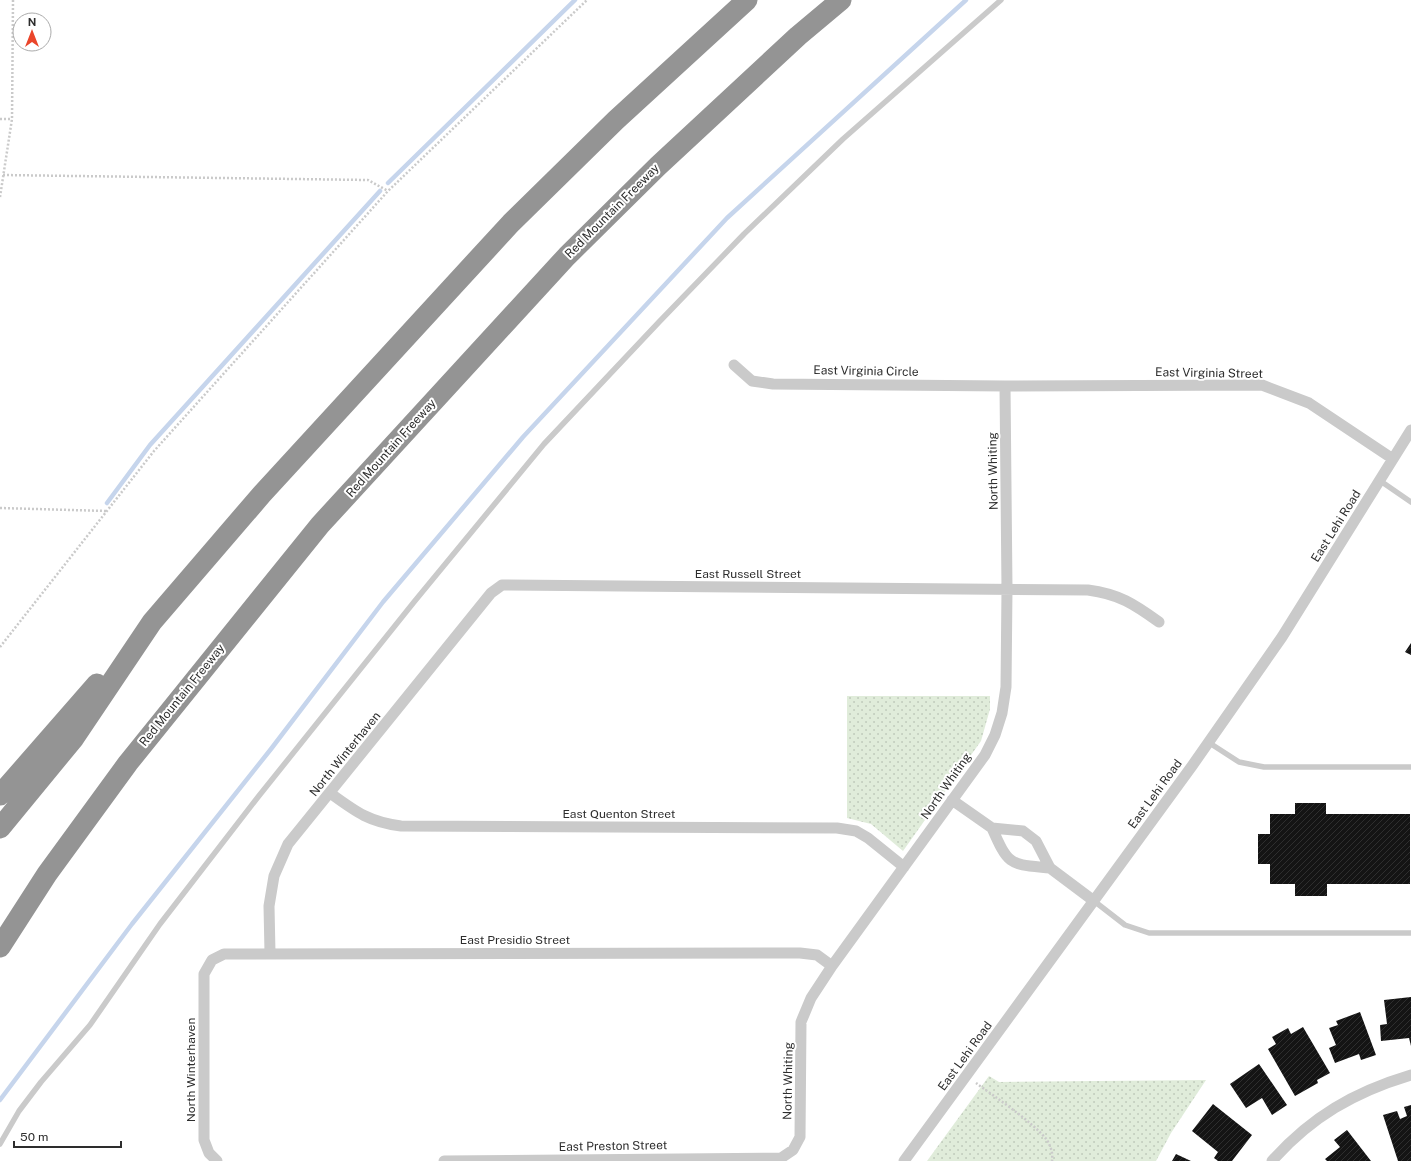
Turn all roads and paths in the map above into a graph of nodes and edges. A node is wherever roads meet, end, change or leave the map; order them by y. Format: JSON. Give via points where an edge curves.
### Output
{"nodes":[{"id":1,"x":13,"y":0,"type":"edge"},
{"id":2,"x":587,"y":0,"type":"edge"},
{"id":3,"x":747,"y":0,"type":"edge"},
{"id":4,"x":841,"y":0,"type":"edge"},
{"id":5,"x":1001,"y":0,"type":"edge"},
{"id":6,"x":0,"y":119,"type":"edge"},
{"id":7,"x":12,"y":119,"type":"junction"},
{"id":8,"x":3,"y":175,"type":"junction"},
{"id":9,"x":388,"y":191,"type":"junction"},
{"id":10,"x":0,"y":197,"type":"edge"},
{"id":11,"x":734,"y":365,"type":"dead end"},
{"id":12,"x":1005,"y":386,"type":"junction"},
{"id":13,"x":1411,"y":430,"type":"edge"},
{"id":14,"x":1393,"y":459,"type":"junction"},
{"id":15,"x":1379,"y":480,"type":"junction"},
{"id":16,"x":1411,"y":502,"type":"edge"},
{"id":17,"x":0,"y":508,"type":"edge"},
{"id":18,"x":107,"y":511,"type":"junction"},
{"id":19,"x":1007,"y":589,"type":"junction"},
{"id":20,"x":491,"y":593,"type":"joint"},
{"id":21,"x":152,"y":622,"type":"junction"},
{"id":22,"x":1159,"y":622,"type":"dead end"},
{"id":23,"x":0,"y":647,"type":"edge"},
{"id":24,"x":1208,"y":742,"type":"junction"},
{"id":25,"x":1411,"y":767,"type":"edge"},
{"id":26,"x":330,"y":793,"type":"junction"},
{"id":27,"x":0,"y":795,"type":"edge"},
{"id":28,"x":952,"y":800,"type":"junction"},
{"id":29,"x":0,"y":828,"type":"edge"},
{"id":30,"x":992,"y":828,"type":"junction"},
{"id":31,"x":904,"y":868,"type":"junction"},
{"id":32,"x":1050,"y":868,"type":"junction"},
{"id":33,"x":1094,"y":901,"type":"junction"},
{"id":34,"x":1411,"y":933,"type":"edge"},
{"id":35,"x":0,"y":947,"type":"edge"},
{"id":36,"x":270,"y":953,"type":"junction"},
{"id":37,"x":832,"y":966,"type":"junction"},
{"id":38,"x":204,"y":974,"type":"joint"},
{"id":39,"x":966,"y":1075,"type":"junction"},
{"id":40,"x":1411,"y":1075,"type":"edge"},
{"id":41,"x":0,"y":1144,"type":"edge"},
{"id":42,"x":781,"y":1158,"type":"joint"},
{"id":43,"x":217,"y":1161,"type":"edge"},
{"id":44,"x":444,"y":1161,"type":"edge"},
{"id":45,"x":904,"y":1161,"type":"edge"},
{"id":46,"x":1052,"y":1161,"type":"edge"},
{"id":47,"x":1272,"y":1161,"type":"edge"}],
"edges":[{"from":1,"to":7,"type":"path"},
{"from":2,"to":9,"type":"path"},
{"from":3,"to":21,"type":"highway","via":[[616,120],[511,223],[262,494]]},
{"from":4,"to":35,"type":"highway","name":"Red Mountain Freeway","via":[[798,36],[658,166],[567,256],[320,525],[128,763],[47,874]]},
{"from":5,"to":41,"type":"lane","via":[[843,139],[744,234],[544,444],[258,797],[160,924],[90,1025],[32,1093]]},
{"from":6,"to":7,"type":"path"},
{"from":7,"to":8,"type":"path"},
{"from":8,"to":9,"type":"path","via":[[368,180]]},
{"from":8,"to":10,"type":"path"},
{"from":9,"to":18,"type":"path","via":[[154,452]]},
{"from":11,"to":12,"type":"street","name":"East Virginia Circle","via":[[752,381],[774,384]]},
{"from":12,"to":14,"type":"street","name":"East Virginia Street","via":[[1262,385],[1310,403]]},
{"from":12,"to":19,"type":"street","name":"North Whiting"},
{"from":13,"to":14,"type":"street","name":"East Lehi Road"},
{"from":14,"to":15,"type":"street","name":"East Lehi Road"},
{"from":15,"to":16,"type":"lane"},
{"from":15,"to":24,"type":"street","name":"East Lehi Road","via":[[1282,637]]},
{"from":17,"to":18,"type":"path"},
{"from":18,"to":23,"type":"path"},
{"from":19,"to":20,"type":"street","name":"East Russell Street","via":[[519,585],[502,586]]},
{"from":19,"to":22,"type":"street","name":"East Russell Street","via":[[1106,592],[1134,603]]},
{"from":19,"to":28,"type":"street","name":"North Whiting","via":[[1006,687],[1002,713],[985,755]]},
{"from":20,"to":26,"type":"street","name":"North Winterhaven"},
{"from":21,"to":27,"type":"highway"},
{"from":21,"to":29,"type":"highway","via":[[74,738]]},
{"from":24,"to":25,"type":"lane","via":[[1239,762],[1264,767]]},
{"from":24,"to":33,"type":"street","name":"East Lehi Road"},
{"from":26,"to":31,"type":"street","name":"East Quenton Street","via":[[359,814],[380,824],[401,826],[837,828],[856,831],[868,838]]},
{"from":26,"to":36,"type":"street","name":"North Winterhaven","via":[[288,844],[274,876],[269,906]]},
{"from":28,"to":30,"type":"street"},
{"from":28,"to":31,"type":"street","name":"North Whiting"},
{"from":30,"to":32,"type":"street","via":[[1023,831],[1036,841]]},
{"from":30,"to":32,"type":"street","via":[[1003,854],[1017,865]]},
{"from":31,"to":37,"type":"street","name":"North Whiting"},
{"from":32,"to":33,"type":"street"},
{"from":33,"to":34,"type":"lane","via":[[1126,925],[1149,933]]},
{"from":33,"to":39,"type":"street","name":"East Lehi Road"},
{"from":36,"to":37,"type":"street","name":"East Presidio Street","via":[[800,952],[817,955]]},
{"from":36,"to":38,"type":"street","name":"East Presidio Street","via":[[224,954],[212,960]]},
{"from":37,"to":42,"type":"street","name":"North Whiting","via":[[811,998],[801,1022],[800,1137],[793,1150]]},
{"from":38,"to":43,"type":"street","name":"North Winterhaven","via":[[204,1140],[209,1153]]},
{"from":39,"to":45,"type":"street","name":"East Lehi Road"},
{"from":39,"to":46,"type":"path","via":[[1047,1140],[1051,1147]]},
{"from":40,"to":47,"type":"street","via":[[1385,1083],[1336,1106],[1289,1141]]},
{"from":42,"to":44,"type":"street","name":"East Preston Street"}]}
